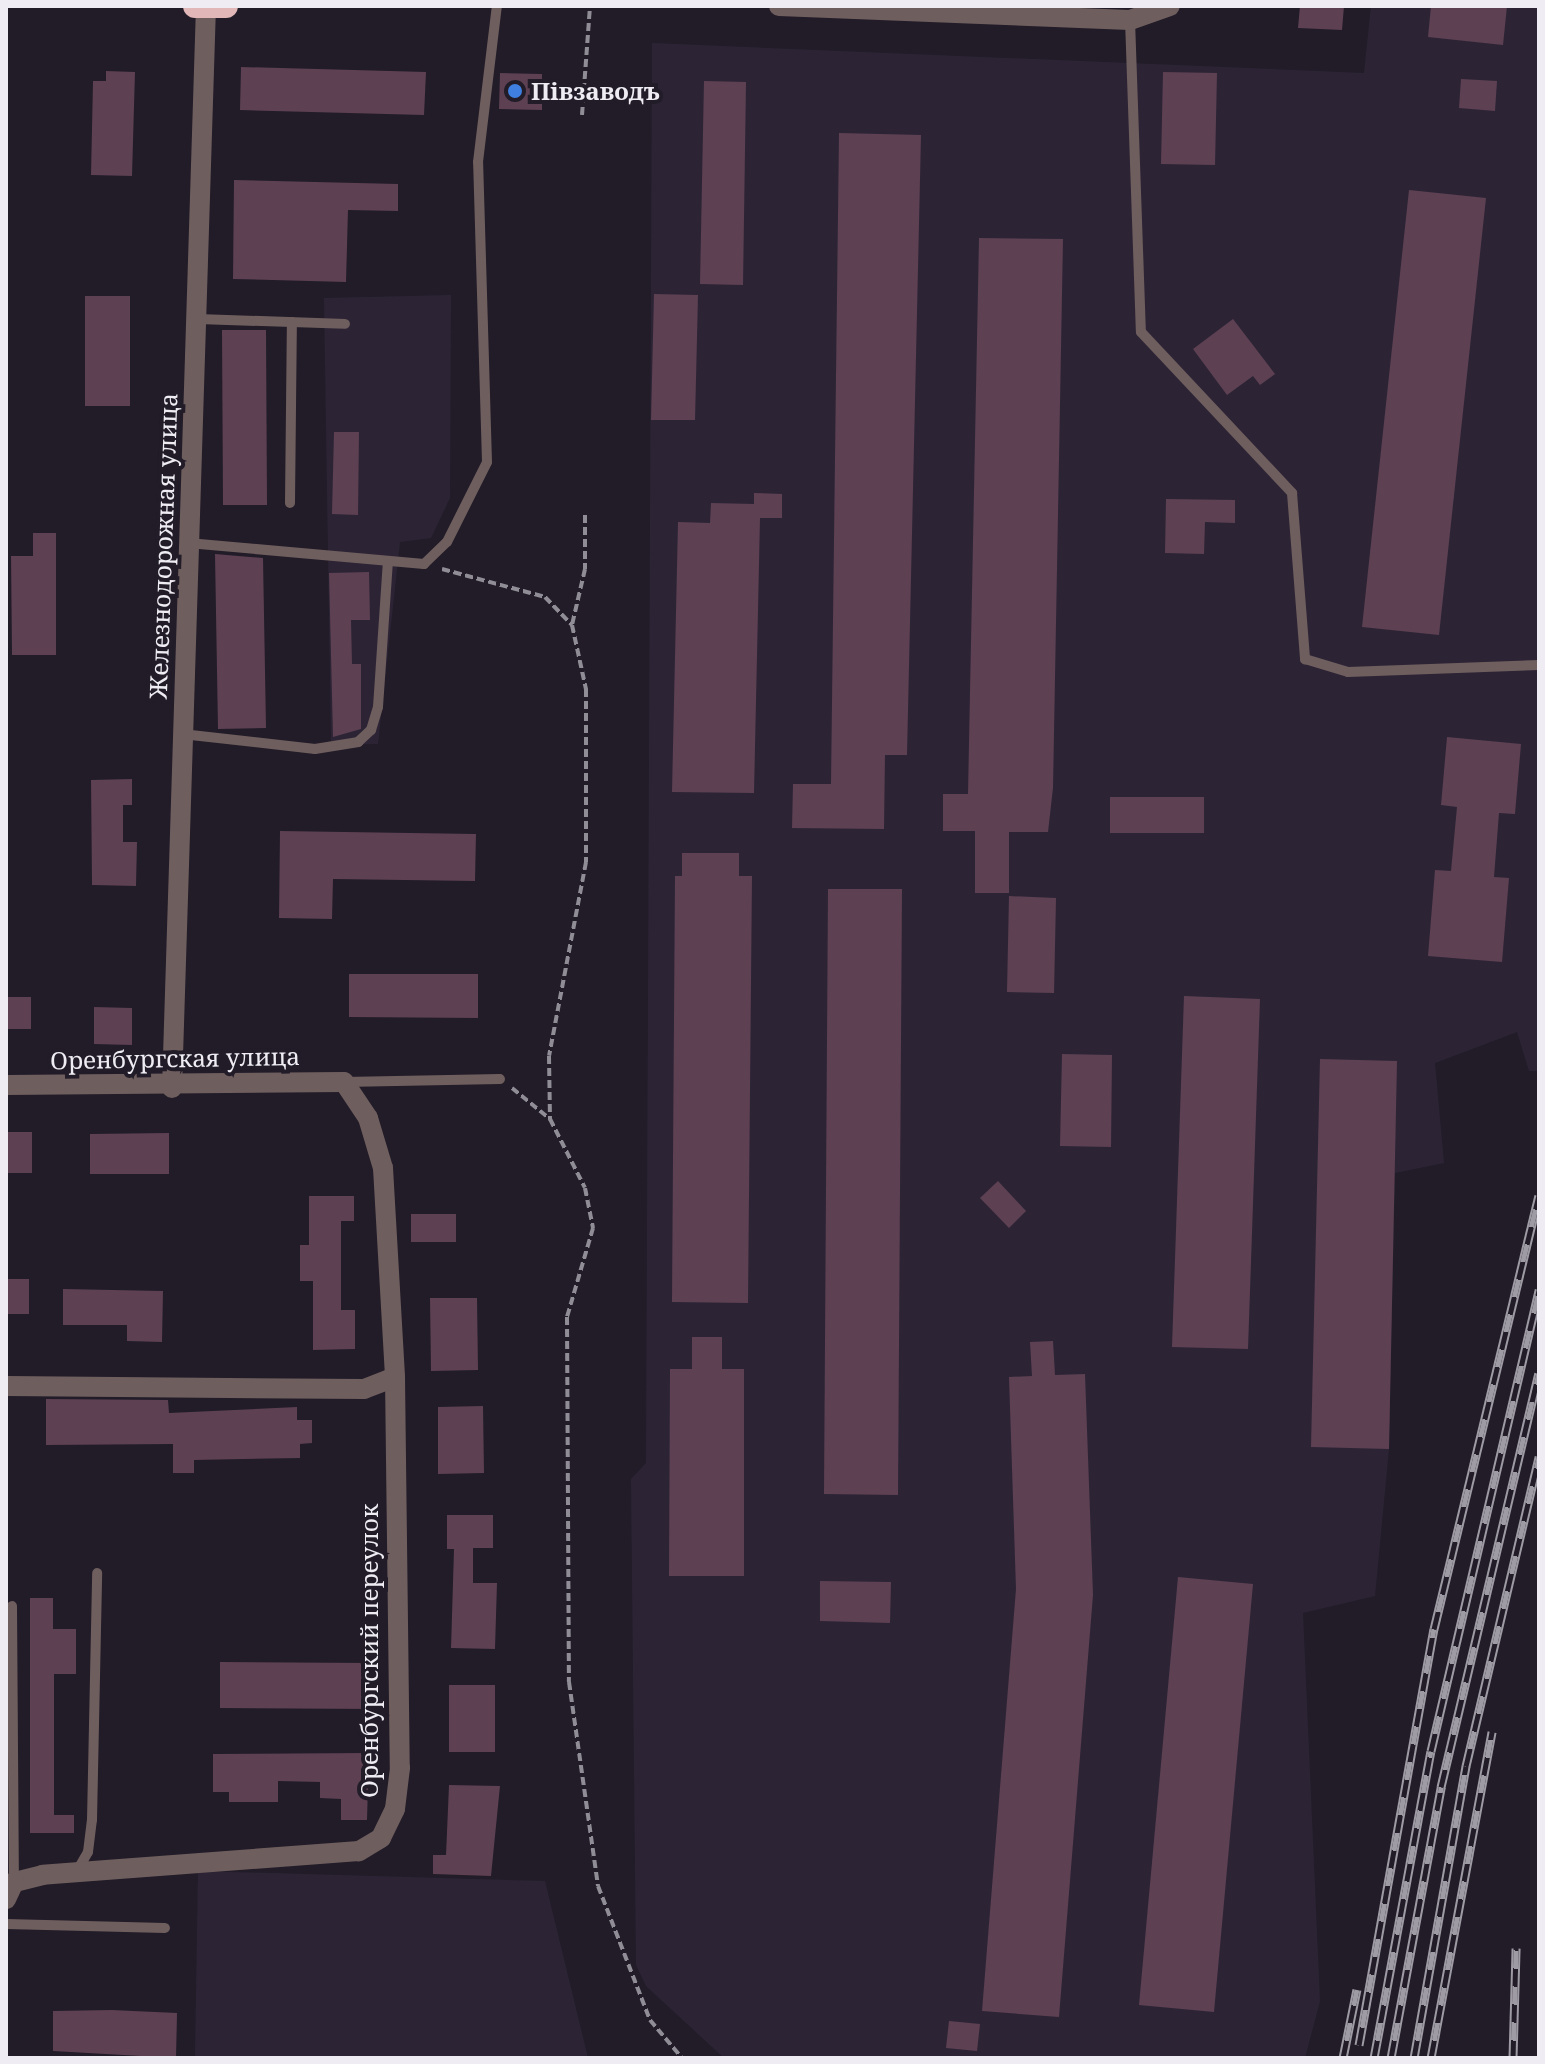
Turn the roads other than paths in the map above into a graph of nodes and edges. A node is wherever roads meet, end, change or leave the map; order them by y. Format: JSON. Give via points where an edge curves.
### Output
{"nodes":[{"id":1,"x":195,"y":6,"type":"edge"},
{"id":2,"x":206,"y":6,"type":"edge"},
{"id":3,"x":226,"y":6,"type":"edge"},
{"id":4,"x":497,"y":6,"type":"edge"},
{"id":5,"x":779,"y":6,"type":"edge"},
{"id":6,"x":1170,"y":6,"type":"edge"},
{"id":7,"x":1130,"y":20,"type":"junction"},
{"id":8,"x":198,"y":319,"type":"junction"},
{"id":9,"x":292,"y":322,"type":"junction"},
{"id":10,"x":345,"y":324,"type":"dead end"},
{"id":11,"x":290,"y":503,"type":"dead end"},
{"id":12,"x":188,"y":543,"type":"junction"},
{"id":13,"x":388,"y":561,"type":"junction"},
{"id":14,"x":1539,"y":665,"type":"edge"},
{"id":15,"x":182,"y":734,"type":"junction"},
{"id":16,"x":500,"y":1079,"type":"road end"},
{"id":17,"x":344,"y":1082,"type":"junction"},
{"id":18,"x":6,"y":1085,"type":"edge"},
{"id":19,"x":172,"y":1088,"type":"junction"},
{"id":20,"x":395,"y":1377,"type":"junction"},
{"id":21,"x":6,"y":1386,"type":"edge"},
{"id":22,"x":97,"y":1573,"type":"dead end"},
{"id":23,"x":12,"y":1606,"type":"dead end"},
{"id":24,"x":76,"y":1873,"type":"junction"},
{"id":25,"x":10,"y":1890,"type":"edge"},
{"id":26,"x":6,"y":1924,"type":"edge"},
{"id":27,"x":165,"y":1928,"type":"dead end"}],
"edges":[{"from":1,"to":2,"type":"highway"},
{"from":2,"to":3,"type":"highway"},
{"from":2,"to":8,"type":"street","name":"Железнодорожная улица"},
{"from":4,"to":13,"type":"lane","via":[[478,162],[487,462],[447,542],[424,564]]},
{"from":5,"to":7,"type":"street"},
{"from":6,"to":7,"type":"street"},
{"from":7,"to":14,"type":"lane","via":[[1141,332],[1292,493],[1305,659],[1348,672]]},
{"from":8,"to":9,"type":"lane"},
{"from":8,"to":12,"type":"street","name":"Железнодорожная улица"},
{"from":9,"to":10,"type":"lane"},
{"from":9,"to":11,"type":"lane"},
{"from":12,"to":13,"type":"lane"},
{"from":12,"to":15,"type":"street","name":"Железнодорожная улица"},
{"from":13,"to":15,"type":"lane","via":[[378,707],[371,730],[358,742],[315,749]]},
{"from":15,"to":19,"type":"street","name":"Железнодорожная улица"},
{"from":16,"to":17,"type":"lane"},
{"from":17,"to":19,"type":"street","name":"Оренбургская улица"},
{"from":17,"to":20,"type":"street","name":"Оренбургский переулок","via":[[368,1118],[383,1168]]},
{"from":18,"to":19,"type":"street","name":"Оренбургская улица"},
{"from":20,"to":21,"type":"street","via":[[364,1389]]},
{"from":20,"to":24,"type":"street","name":"Оренбургский переулок","via":[[400,1768],[395,1809],[381,1838],[359,1851]]},
{"from":22,"to":24,"type":"lane","via":[[92,1820],[88,1852]]},
{"from":23,"to":25,"type":"lane"},
{"from":24,"to":25,"type":"street","name":"Оренбургский переулок"},
{"from":26,"to":27,"type":"lane"}]}
